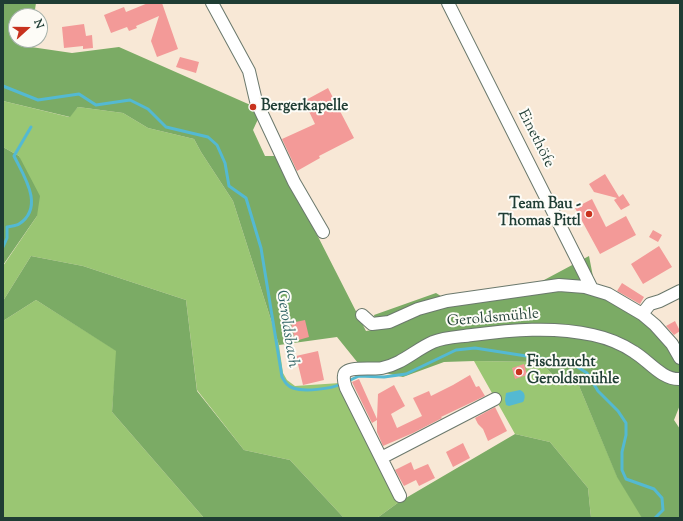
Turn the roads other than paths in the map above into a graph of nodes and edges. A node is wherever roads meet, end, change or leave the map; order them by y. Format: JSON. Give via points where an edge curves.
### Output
{"nodes":[{"id":1,"x":212,"y":3,"type":"edge"},
{"id":2,"x":448,"y":3,"type":"edge"},
{"id":3,"x":323,"y":232,"type":"dead end"},
{"id":4,"x":592,"y":289,"type":"junction"},
{"id":5,"x":680,"y":291,"type":"edge"},
{"id":6,"x":642,"y":314,"type":"junction"},
{"id":7,"x":362,"y":315,"type":"dead end"},
{"id":8,"x":680,"y":358,"type":"edge"},
{"id":9,"x":680,"y":379,"type":"edge"},
{"id":10,"x":495,"y":399,"type":"dead end"},
{"id":11,"x":381,"y":458,"type":"junction"},
{"id":12,"x":400,"y":496,"type":"dead end"}],
"edges":[{"from":1,"to":3,"type":"street","via":[[249,71],[256,101],[294,182]]},
{"from":2,"to":4,"type":"street","name":"Einethöfe"},
{"from":4,"to":6,"type":"street","via":[[608,294]]},
{"from":4,"to":7,"type":"street","via":[[559,285],[447,301],[418,309],[389,322],[372,324]]},
{"from":5,"to":6,"type":"street","via":[[650,304]]},
{"from":6,"to":8,"type":"street","via":[[656,325]]},
{"from":9,"to":11,"type":"street","name":"Geroldsmühle","via":[[666,376],[624,345],[592,334],[530,330],[445,338],[429,344],[398,363],[383,368],[346,371],[346,388]]},
{"from":10,"to":11,"type":"street"},
{"from":11,"to":12,"type":"street","name":"Geroldsmühle"}]}
